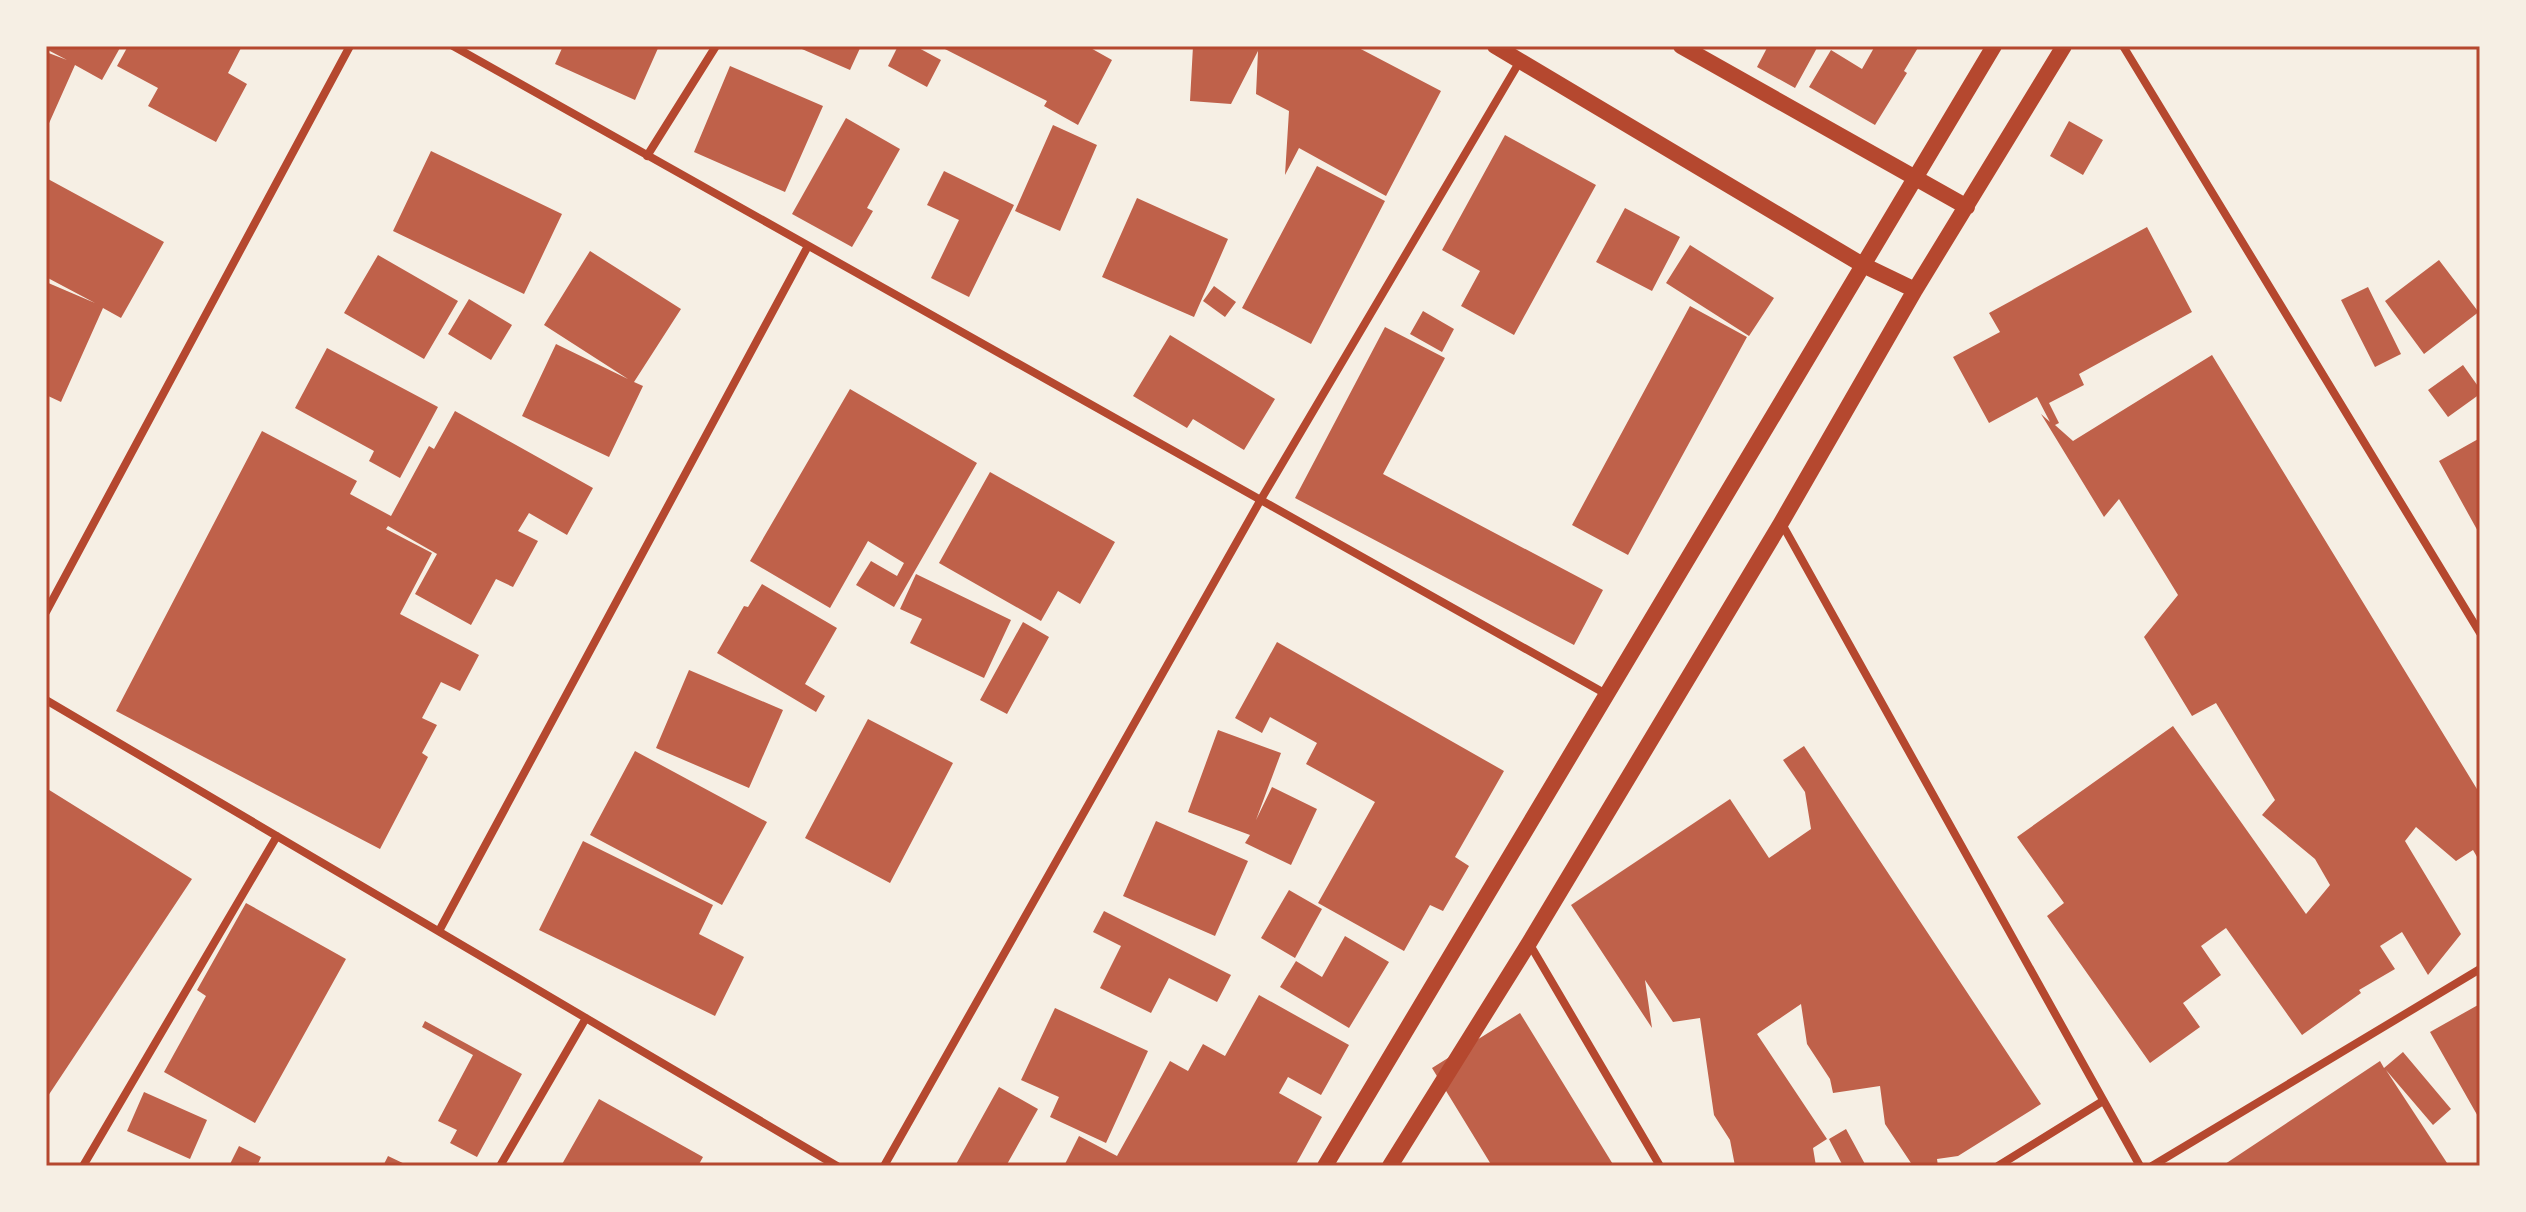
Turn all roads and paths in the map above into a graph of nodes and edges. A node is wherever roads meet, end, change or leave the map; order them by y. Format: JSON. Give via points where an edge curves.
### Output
{"nodes":[{"id":1,"x":350,"y":46,"type":"edge"},
{"id":2,"x":453,"y":46,"type":"edge"},
{"id":3,"x":716,"y":46,"type":"edge"},
{"id":4,"x":1495,"y":46,"type":"edge"},
{"id":5,"x":1681,"y":46,"type":"edge"},
{"id":6,"x":1994,"y":46,"type":"edge"},
{"id":7,"x":2064,"y":46,"type":"edge"},
{"id":8,"x":2123,"y":46,"type":"edge"},
{"id":9,"x":1520,"y":61,"type":"junction"},
{"id":10,"x":647,"y":156,"type":"junction"},
{"id":11,"x":1916,"y":179,"type":"junction"},
{"id":12,"x":1967,"y":207,"type":"junction"},
{"id":13,"x":808,"y":246,"type":"junction"},
{"id":14,"x":1861,"y":264,"type":"junction"},
{"id":15,"x":1915,"y":290,"type":"junction"},
{"id":16,"x":1260,"y":501,"type":"junction"},
{"id":17,"x":1781,"y":523,"type":"junction"},
{"id":18,"x":46,"y":612,"type":"edge"},
{"id":19,"x":2480,"y":633,"type":"edge"},
{"id":20,"x":1606,"y":694,"type":"junction"},
{"id":21,"x":46,"y":700,"type":"edge"},
{"id":22,"x":277,"y":836,"type":"junction"},
{"id":23,"x":439,"y":931,"type":"junction"},
{"id":24,"x":1529,"y":943,"type":"junction"},
{"id":25,"x":2480,"y":969,"type":"edge"},
{"id":26,"x":586,"y":1018,"type":"junction"},
{"id":27,"x":2103,"y":1101,"type":"junction"},
{"id":28,"x":83,"y":1166,"type":"edge"},
{"id":29,"x":500,"y":1166,"type":"edge"},
{"id":30,"x":837,"y":1166,"type":"edge"},
{"id":31,"x":884,"y":1166,"type":"edge"},
{"id":32,"x":1325,"y":1166,"type":"edge"},
{"id":33,"x":1390,"y":1166,"type":"edge"},
{"id":34,"x":1660,"y":1166,"type":"edge"},
{"id":35,"x":1998,"y":1166,"type":"edge"},
{"id":36,"x":2140,"y":1166,"type":"edge"},
{"id":37,"x":2152,"y":1166,"type":"edge"}],
"edges":[{"from":1,"to":18,"type":"street"},
{"from":2,"to":10,"type":"street"},
{"from":3,"to":10,"type":"street"},
{"from":4,"to":9,"type":"main road"},
{"from":5,"to":11,"type":"main road"},
{"from":6,"to":11,"type":"main road"},
{"from":7,"to":12,"type":"main road"},
{"from":8,"to":19,"type":"street"},
{"from":9,"to":14,"type":"main road"},
{"from":9,"to":16,"type":"street"},
{"from":10,"to":13,"type":"street"},
{"from":11,"to":12,"type":"main road"},
{"from":11,"to":14,"type":"main road"},
{"from":12,"to":15,"type":"main road"},
{"from":13,"to":16,"type":"street"},
{"from":13,"to":23,"type":"street"},
{"from":14,"to":15,"type":"main road"},
{"from":14,"to":20,"type":"main road"},
{"from":15,"to":17,"type":"main road"},
{"from":16,"to":20,"type":"street"},
{"from":16,"to":31,"type":"street"},
{"from":17,"to":24,"type":"main road"},
{"from":17,"to":27,"type":"street"},
{"from":20,"to":32,"type":"main road"},
{"from":21,"to":22,"type":"street"},
{"from":22,"to":23,"type":"street"},
{"from":22,"to":28,"type":"street"},
{"from":23,"to":26,"type":"street"},
{"from":24,"to":33,"type":"main road"},
{"from":24,"to":34,"type":"street"},
{"from":25,"to":37,"type":"street"},
{"from":26,"to":29,"type":"street"},
{"from":26,"to":30,"type":"street"},
{"from":27,"to":35,"type":"street"},
{"from":27,"to":36,"type":"street"}]}
